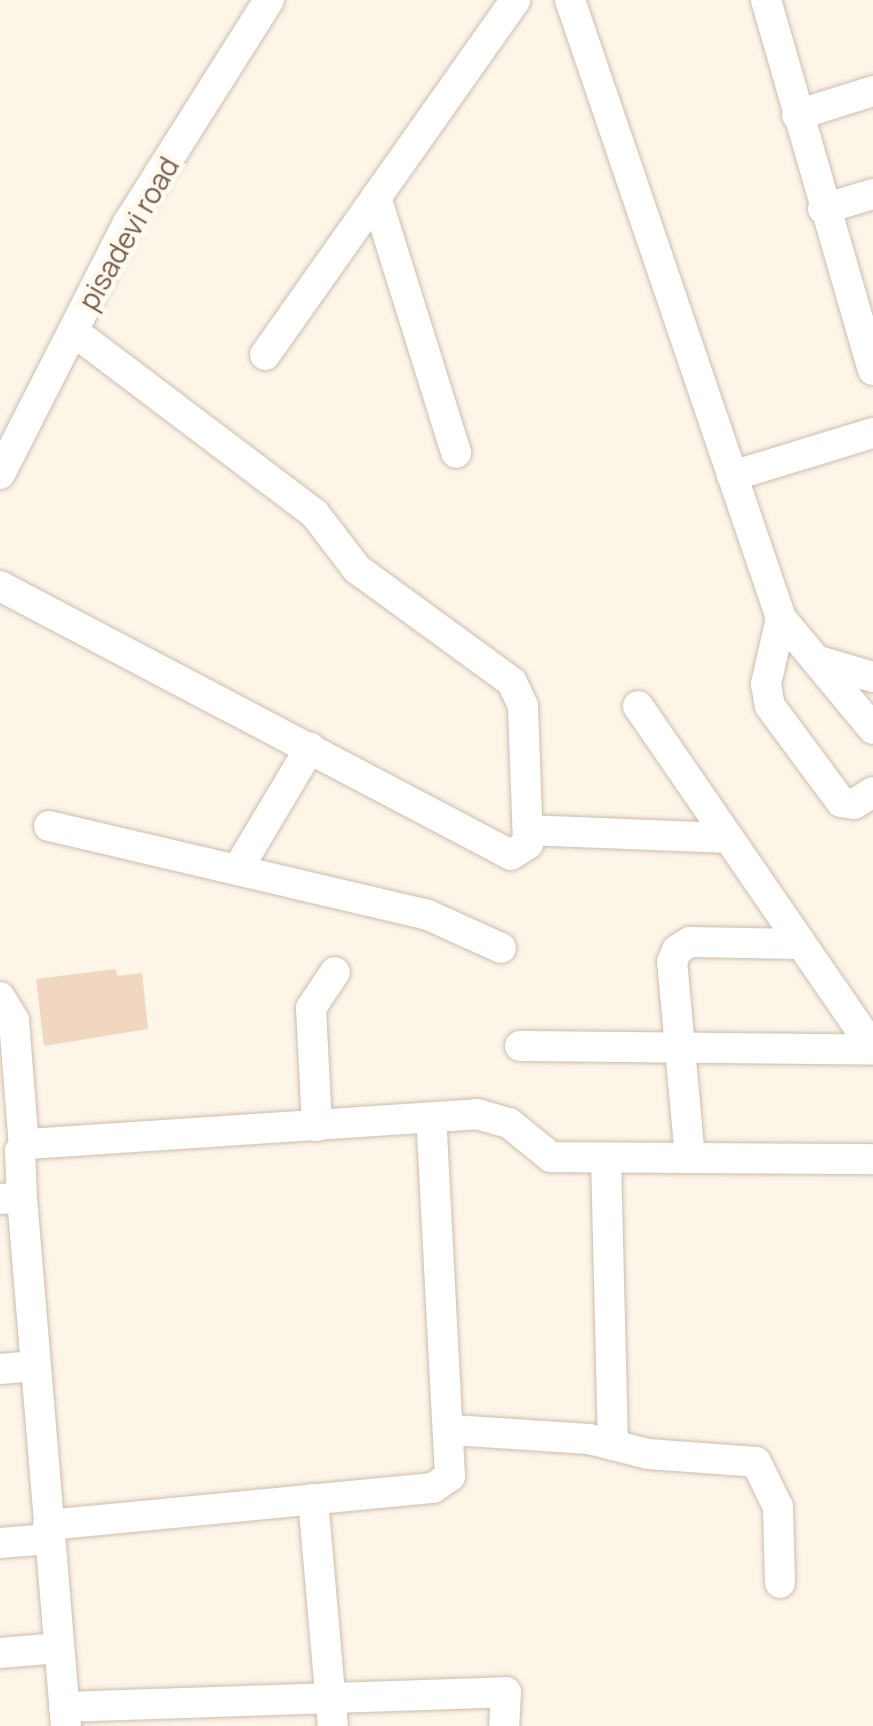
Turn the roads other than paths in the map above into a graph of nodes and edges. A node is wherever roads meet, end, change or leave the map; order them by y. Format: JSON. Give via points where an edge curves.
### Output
{"nodes":[{"id":1,"x":269,"y":0,"type":"edge"},
{"id":2,"x":515,"y":0,"type":"edge"},
{"id":3,"x":570,"y":0,"type":"edge"},
{"id":4,"x":766,"y":0,"type":"edge"},
{"id":5,"x":873,"y":91,"type":"edge"},
{"id":6,"x":797,"y":115,"type":"junction"},
{"id":7,"x":873,"y":194,"type":"edge"},
{"id":8,"x":376,"y":197,"type":"junction"},
{"id":9,"x":823,"y":209,"type":"junction"},
{"id":10,"x":73,"y":331,"type":"junction"},
{"id":11,"x":265,"y":355,"type":"dead end"},
{"id":12,"x":873,"y":370,"type":"edge"},
{"id":13,"x":873,"y":433,"type":"edge"},
{"id":14,"x":456,"y":454,"type":"dead end"},
{"id":15,"x":0,"y":474,"type":"edge"},
{"id":16,"x":732,"y":476,"type":"junction"},
{"id":17,"x":0,"y":586,"type":"edge"},
{"id":18,"x":781,"y":618,"type":"junction"},
{"id":19,"x":816,"y":660,"type":"junction"},
{"id":20,"x":873,"y":676,"type":"edge"},
{"id":21,"x":638,"y":706,"type":"dead end"},
{"id":22,"x":873,"y":728,"type":"edge"},
{"id":23,"x":310,"y":748,"type":"junction"},
{"id":24,"x":873,"y":792,"type":"edge"},
{"id":25,"x":49,"y":826,"type":"dead end"},
{"id":26,"x":528,"y":830,"type":"junction"},
{"id":27,"x":728,"y":838,"type":"junction"},
{"id":28,"x":239,"y":868,"type":"junction"},
{"id":29,"x":801,"y":944,"type":"junction"},
{"id":30,"x":501,"y":948,"type":"dead end"},
{"id":31,"x":334,"y":972,"type":"dead end"},
{"id":32,"x":0,"y":997,"type":"edge"},
{"id":33,"x":680,"y":1045,"type":"junction"},
{"id":34,"x":520,"y":1046,"type":"dead end"},
{"id":35,"x":873,"y":1049,"type":"edge"},
{"id":36,"x":431,"y":1119,"type":"junction"},
{"id":37,"x":317,"y":1126,"type":"junction"},
{"id":38,"x":24,"y":1146,"type":"junction"},
{"id":39,"x":606,"y":1158,"type":"junction"},
{"id":40,"x":690,"y":1158,"type":"junction"},
{"id":41,"x":873,"y":1159,"type":"edge"},
{"id":42,"x":11,"y":1198,"type":"edge"},
{"id":43,"x":35,"y":1366,"type":"junction"},
{"id":44,"x":0,"y":1369,"type":"edge"},
{"id":45,"x":452,"y":1430,"type":"junction"},
{"id":46,"x":613,"y":1445,"type":"junction"},
{"id":47,"x":313,"y":1500,"type":"junction"},
{"id":48,"x":49,"y":1532,"type":"junction"},
{"id":49,"x":0,"y":1543,"type":"edge"},
{"id":50,"x":780,"y":1583,"type":"dead end"},
{"id":51,"x":59,"y":1648,"type":"junction"},
{"id":52,"x":0,"y":1653,"type":"edge"},
{"id":53,"x":332,"y":1711,"type":"edge"},
{"id":54,"x":65,"y":1716,"type":"edge"},
{"id":55,"x":504,"y":1726,"type":"edge"}],
"edges":[{"from":1,"to":10,"type":"street","name":"pisadevi road","via":[[128,224]]},
{"from":2,"to":8,"type":"street"},
{"from":3,"to":16,"type":"street"},
{"from":4,"to":6,"type":"street"},
{"from":5,"to":6,"type":"street"},
{"from":6,"to":9,"type":"street"},
{"from":7,"to":9,"type":"street"},
{"from":8,"to":11,"type":"street"},
{"from":8,"to":14,"type":"street"},
{"from":9,"to":12,"type":"street"},
{"from":10,"to":15,"type":"street","name":"pisadevi road"},
{"from":10,"to":26,"type":"street","via":[[315,514],[358,568],[512,682],[523,706]]},
{"from":13,"to":16,"type":"street"},
{"from":16,"to":18,"type":"street"},
{"from":17,"to":23,"type":"street"},
{"from":18,"to":19,"type":"street"},
{"from":18,"to":24,"type":"street","via":[[766,684],[770,706],[841,802],[854,804]]},
{"from":19,"to":20,"type":"street"},
{"from":19,"to":22,"type":"street"},
{"from":21,"to":27,"type":"street"},
{"from":23,"to":26,"type":"street","via":[[511,855],[525,849]]},
{"from":23,"to":28,"type":"street"},
{"from":25,"to":28,"type":"street"},
{"from":26,"to":27,"type":"street"},
{"from":27,"to":29,"type":"street"},
{"from":28,"to":30,"type":"street","via":[[428,915]]},
{"from":29,"to":33,"type":"street","via":[[682,946],[672,962]]},
{"from":29,"to":35,"type":"street"},
{"from":31,"to":37,"type":"street","via":[[311,1008]]},
{"from":32,"to":38,"type":"street","via":[[14,1020]]},
{"from":33,"to":34,"type":"street"},
{"from":33,"to":35,"type":"street"},
{"from":33,"to":40,"type":"street"},
{"from":36,"to":37,"type":"street"},
{"from":36,"to":39,"type":"street","via":[[490,1116],[509,1123],[544,1155]]},
{"from":36,"to":45,"type":"street"},
{"from":37,"to":38,"type":"street"},
{"from":38,"to":42,"type":"street"},
{"from":39,"to":40,"type":"street"},
{"from":39,"to":46,"type":"street"},
{"from":40,"to":41,"type":"street"},
{"from":42,"to":43,"type":"street"},
{"from":43,"to":44,"type":"street"},
{"from":43,"to":48,"type":"street"},
{"from":45,"to":46,"type":"street"},
{"from":45,"to":47,"type":"street","via":[[450,1476],[433,1488]]},
{"from":46,"to":50,"type":"street","via":[[756,1462],[778,1507]]},
{"from":47,"to":48,"type":"street"},
{"from":47,"to":53,"type":"street"},
{"from":48,"to":49,"type":"street"},
{"from":48,"to":51,"type":"street"},
{"from":51,"to":52,"type":"street"},
{"from":51,"to":54,"type":"street"},
{"from":53,"to":54,"type":"street"},
{"from":53,"to":55,"type":"street","via":[[506,1692]]}]}
